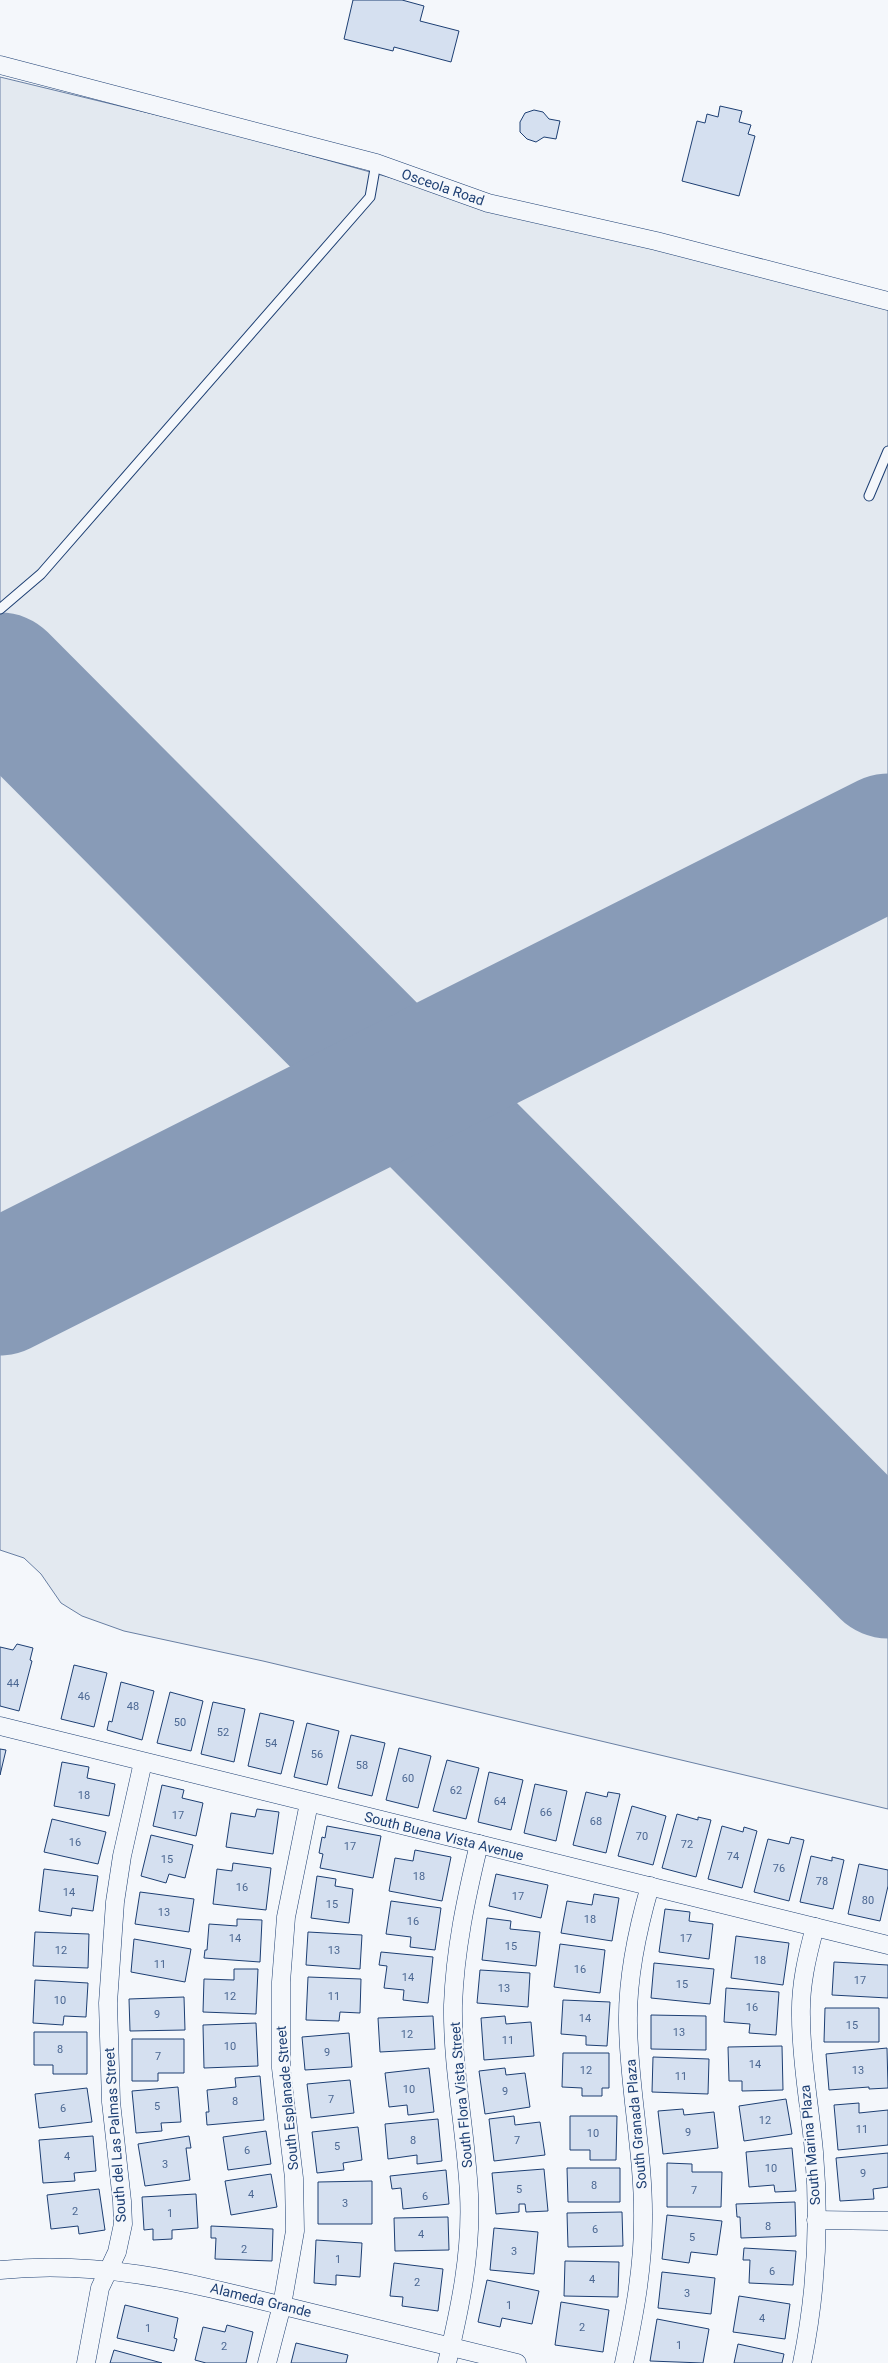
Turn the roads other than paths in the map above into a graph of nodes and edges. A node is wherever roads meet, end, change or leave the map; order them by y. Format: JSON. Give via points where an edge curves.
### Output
{"nodes":[{"id":1,"x":0,"y":65,"type":"edge"},
{"id":2,"x":376,"y":163,"type":"junction"},
{"id":3,"x":888,"y":301,"type":"edge"},
{"id":4,"x":888,"y":450,"type":"edge"},
{"id":5,"x":869,"y":496,"type":"dead end"},
{"id":6,"x":0,"y":609,"type":"edge"},
{"id":7,"x":0,"y":1726,"type":"edge"},
{"id":8,"x":142,"y":1762,"type":"junction"},
{"id":9,"x":309,"y":1803,"type":"junction"},
{"id":10,"x":479,"y":1844,"type":"junction"},
{"id":11,"x":650,"y":1886,"type":"junction"},
{"id":12,"x":815,"y":1927,"type":"junction"},
{"id":13,"x":888,"y":1945,"type":"edge"},
{"id":14,"x":816,"y":2220,"type":"junction"},
{"id":15,"x":888,"y":2221,"type":"edge"},
{"id":16,"x":108,"y":2269,"type":"junction"},
{"id":17,"x":0,"y":2270,"type":"edge"},
{"id":18,"x":282,"y":2305,"type":"junction"},
{"id":19,"x":448,"y":2355,"type":"edge"},
{"id":20,"x":86,"y":2363,"type":"edge"},
{"id":21,"x":267,"y":2363,"type":"edge"},
{"id":22,"x":517,"y":2363,"type":"edge"},
{"id":23,"x":624,"y":2363,"type":"edge"},
{"id":24,"x":802,"y":2363,"type":"edge"}],
"edges":[{"from":1,"to":2,"type":"street","name":"Osceola Road"},
{"from":2,"to":3,"type":"street","name":"Osceola Road","via":[[488,203],[656,241]]},
{"from":2,"to":6,"type":"lane","via":[[370,197],[41,574]]},
{"from":4,"to":5,"type":"lane"},
{"from":7,"to":8,"type":"street","name":"South Buena Vista Avenue"},
{"from":8,"to":9,"type":"street","name":"South Buena Vista Avenue"},
{"from":8,"to":16,"type":"street","name":"South del Las Palmas Street","via":[[122,1856],[111,1943],[108,2063],[123,2213],[117,2252]]},
{"from":9,"to":10,"type":"street","name":"South Buena Vista Avenue"},
{"from":9,"to":18,"type":"street","name":"South Esplanade Street","via":[[286,1917],[281,1982],[281,2068],[296,2206]]},
{"from":10,"to":11,"type":"street","name":"South Buena Vista Avenue"},
{"from":10,"to":19,"type":"street","name":"South Flora Vista Street","via":[[461,1919],[453,2005],[470,2220],[466,2268]]},
{"from":11,"to":12,"type":"street","name":"South Buena Vista Avenue"},
{"from":11,"to":23,"type":"street","name":"South Granada Plaza","via":[[634,1950],[629,2002],[628,2038],[640,2154],[643,2222],[637,2293]]},
{"from":12,"to":13,"type":"street","name":"South Buena Vista Avenue"},
{"from":12,"to":14,"type":"street","name":"South Marina Plaza","via":[[804,1973],[800,2015],[814,2153]]},
{"from":14,"to":15,"type":"street"},
{"from":14,"to":24,"type":"street","name":"South Marina Plaza"},
{"from":16,"to":17,"type":"street","name":"Alameda Grande","via":[[39,2267]]},
{"from":16,"to":18,"type":"street","name":"Alameda Grande","via":[[177,2280]]},
{"from":16,"to":20,"type":"street","name":"South del Las Palmas Street","via":[[98,2294]]},
{"from":18,"to":19,"type":"street","name":"Alameda Grande"},
{"from":18,"to":21,"type":"street","name":"South Esplanade Street"},
{"from":19,"to":22,"type":"street","name":"Alameda Grande"}]}
